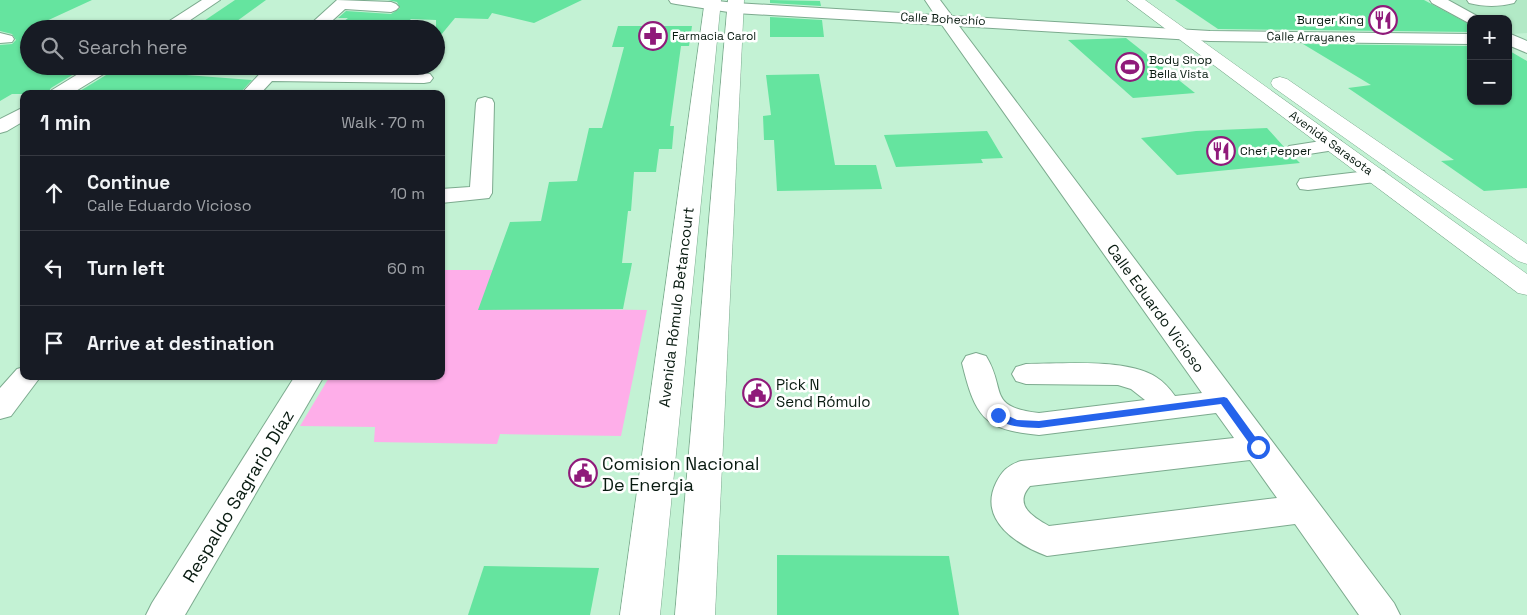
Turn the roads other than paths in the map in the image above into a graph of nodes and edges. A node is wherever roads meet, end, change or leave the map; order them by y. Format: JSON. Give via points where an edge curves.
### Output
{"nodes":[{"id":1,"x":213,"y":0,"type":"edge"},
{"id":2,"x":676,"y":0,"type":"edge"},
{"id":3,"x":1135,"y":0,"type":"edge"},
{"id":4,"x":1159,"y":0,"type":"edge"},
{"id":5,"x":1437,"y":0,"type":"edge"},
{"id":6,"x":1474,"y":0,"type":"edge"},
{"id":7,"x":1509,"y":0,"type":"edge"},
{"id":8,"x":344,"y":2,"type":"edge"},
{"id":9,"x":724,"y":3,"type":"edge"},
{"id":10,"x":391,"y":7,"type":"dead end"},
{"id":11,"x":938,"y":10,"type":"edge"},
{"id":12,"x":1467,"y":16,"type":"edge"},
{"id":13,"x":181,"y":20,"type":"edge"},
{"id":14,"x":323,"y":20,"type":"edge"},
{"id":15,"x":1182,"y":34,"type":"junction"},
{"id":16,"x":1210,"y":36,"type":"junction"},
{"id":17,"x":1467,"y":39,"type":"edge"},
{"id":18,"x":1514,"y":39,"type":"edge"},
{"id":19,"x":1527,"y":48,"type":"edge"},
{"id":20,"x":89,"y":75,"type":"edge"},
{"id":21,"x":268,"y":75,"type":"edge"},
{"id":22,"x":359,"y":75,"type":"edge"},
{"id":23,"x":424,"y":78,"type":"dead end"},
{"id":24,"x":65,"y":90,"type":"edge"},
{"id":25,"x":254,"y":90,"type":"edge"},
{"id":26,"x":485,"y":103,"type":"dead end"},
{"id":27,"x":20,"y":115,"type":"edge"},
{"id":28,"x":0,"y":127,"type":"edge"},
{"id":29,"x":1334,"y":145,"type":"junction"},
{"id":30,"x":1296,"y":150,"type":"dead end"},
{"id":31,"x":1376,"y":176,"type":"junction"},
{"id":32,"x":1308,"y":184,"type":"dead end"},
{"id":33,"x":445,"y":196,"type":"edge"},
{"id":34,"x":1527,"y":256,"type":"edge"},
{"id":35,"x":1527,"y":287,"type":"edge"},
{"id":36,"x":976,"y":363,"type":"dead end"},
{"id":37,"x":1026,"y":374,"type":"dead end"},
{"id":38,"x":24,"y":380,"type":"edge"},
{"id":39,"x":308,"y":380,"type":"edge"},
{"id":40,"x":1224,"y":401,"type":"junction"},
{"id":41,"x":0,"y":408,"type":"edge"},
{"id":42,"x":1168,"y":408,"type":"junction"},
{"id":43,"x":1258,"y":447,"type":"junction"},
{"id":44,"x":1303,"y":509,"type":"junction"},
{"id":45,"x":165,"y":615,"type":"edge"},
{"id":46,"x":640,"y":615,"type":"edge"},
{"id":47,"x":696,"y":615,"type":"edge"},
{"id":48,"x":1380,"y":615,"type":"edge"}],
"edges":[{"from":1,"to":13,"type":"street"},
{"from":2,"to":9,"type":"street","name":"Calle Bohechío"},
{"from":3,"to":15,"type":"main road","name":"Avenida Sarasota"},
{"from":4,"to":16,"type":"main road","name":"Avenida Sarasota"},
{"from":5,"to":12,"type":"street"},
{"from":6,"to":7,"type":"street"},
{"from":8,"to":10,"type":"street"},
{"from":8,"to":14,"type":"street"},
{"from":9,"to":11,"type":"street","name":"Calle Bohechío"},
{"from":9,"to":46,"type":"main road","name":"Avenida Rómulo Betancourt"},
{"from":9,"to":47,"type":"main road"},
{"from":11,"to":15,"type":"street","name":"Calle Bohechío","via":[[1090,34]]},
{"from":11,"to":40,"type":"street","name":"Calle Eduardo Vicioso"},
{"from":15,"to":16,"type":"street","name":"Calle Bohechío"},
{"from":15,"to":29,"type":"main road","name":"Avenida Sarasota"},
{"from":16,"to":17,"type":"street","name":"Calle Arrayanes","via":[[1425,35]]},
{"from":16,"to":34,"type":"main road","name":"Avenida Sarasota"},
{"from":18,"to":19,"type":"street"},
{"from":20,"to":24,"type":"street"},
{"from":21,"to":25,"type":"street"},
{"from":22,"to":23,"type":"street"},
{"from":26,"to":33,"type":"street","via":[[481,193]]},
{"from":27,"to":28,"type":"street"},
{"from":29,"to":30,"type":"lane"},
{"from":29,"to":31,"type":"main road","name":"Avenida Sarasota"},
{"from":31,"to":32,"type":"street"},
{"from":31,"to":35,"type":"main road","name":"Avenida Sarasota"},
{"from":36,"to":42,"type":"street","via":[[990,406],[1004,419],[1016,423],[1039,424]]},
{"from":37,"to":42,"type":"street","via":[[1130,377],[1153,388]]},
{"from":38,"to":41,"type":"street"},
{"from":39,"to":45,"type":"street","name":"Respaldo Sagrario Díaz"},
{"from":40,"to":42,"type":"street"},
{"from":40,"to":43,"type":"street","name":"Calle Eduardo Vicioso"},
{"from":43,"to":44,"type":"street","name":"Calle Eduardo Vicioso"},
{"from":43,"to":44,"type":"street","via":[[1021,474],[1007,491],[1006,502],[1020,526],[1047,541]]},
{"from":44,"to":48,"type":"street","name":"Calle Eduardo Vicioso"}]}
